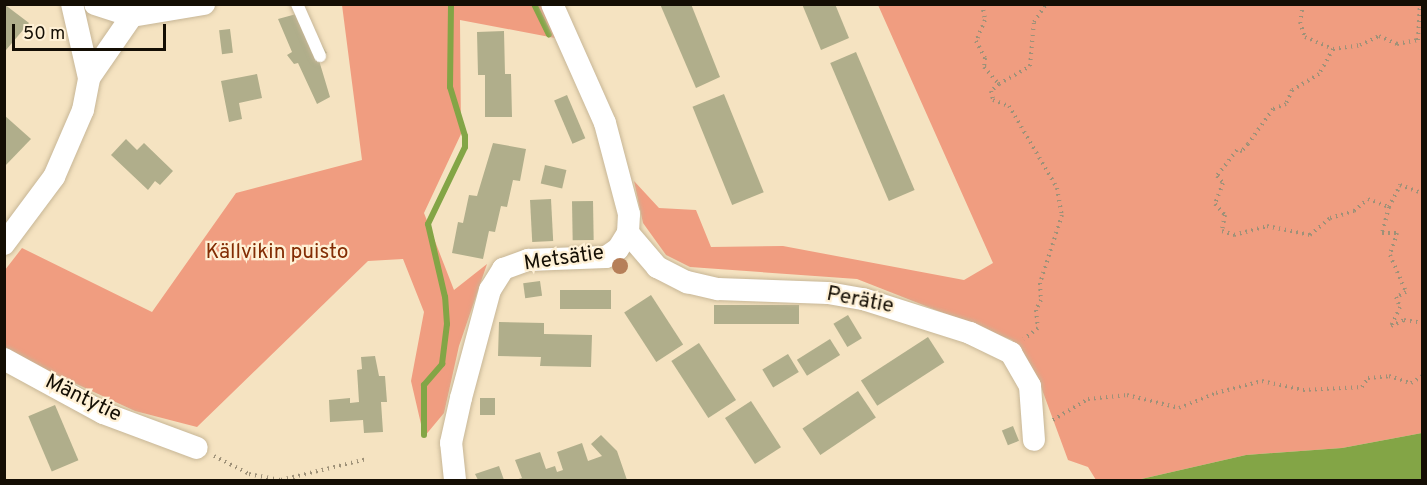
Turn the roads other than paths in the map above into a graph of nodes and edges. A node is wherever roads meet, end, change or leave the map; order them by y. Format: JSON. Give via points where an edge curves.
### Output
{"nodes":[{"id":1,"x":72,"y":4,"type":"edge"},
{"id":2,"x":95,"y":4,"type":"edge"},
{"id":3,"x":204,"y":4,"type":"edge"},
{"id":4,"x":297,"y":4,"type":"edge"},
{"id":5,"x":552,"y":4,"type":"edge"},
{"id":6,"x":132,"y":16,"type":"junction"},
{"id":7,"x":320,"y":56,"type":"dead end"},
{"id":8,"x":89,"y":78,"type":"junction"},
{"id":9,"x":628,"y":233,"type":"junction"},
{"id":10,"x":4,"y":244,"type":"edge"},
{"id":11,"x":4,"y":359,"type":"edge"},
{"id":12,"x":1034,"y":440,"type":"road end"},
{"id":13,"x":197,"y":448,"type":"road end"},
{"id":14,"x":455,"y":480,"type":"edge"}],
"edges":[{"from":1,"to":8,"type":"street"},
{"from":2,"to":6,"type":"street"},
{"from":3,"to":6,"type":"street"},
{"from":4,"to":7,"type":"lane"},
{"from":5,"to":9,"type":"street","name":"Metsätie","via":[[605,123],[629,214]]},
{"from":6,"to":8,"type":"street"},
{"from":8,"to":10,"type":"street","via":[[71,145],[54,177]]},
{"from":9,"to":12,"type":"street","name":"Perätie","via":[[657,267],[687,282],[863,299],[970,333],[1011,353],[1030,386]]},
{"from":9,"to":14,"type":"street","name":"Metsätie","via":[[618,249],[606,256],[528,260],[503,269],[490,290],[461,398],[451,443]]},
{"from":11,"to":13,"type":"street","name":"Mäntytie","via":[[103,413]]}]}
